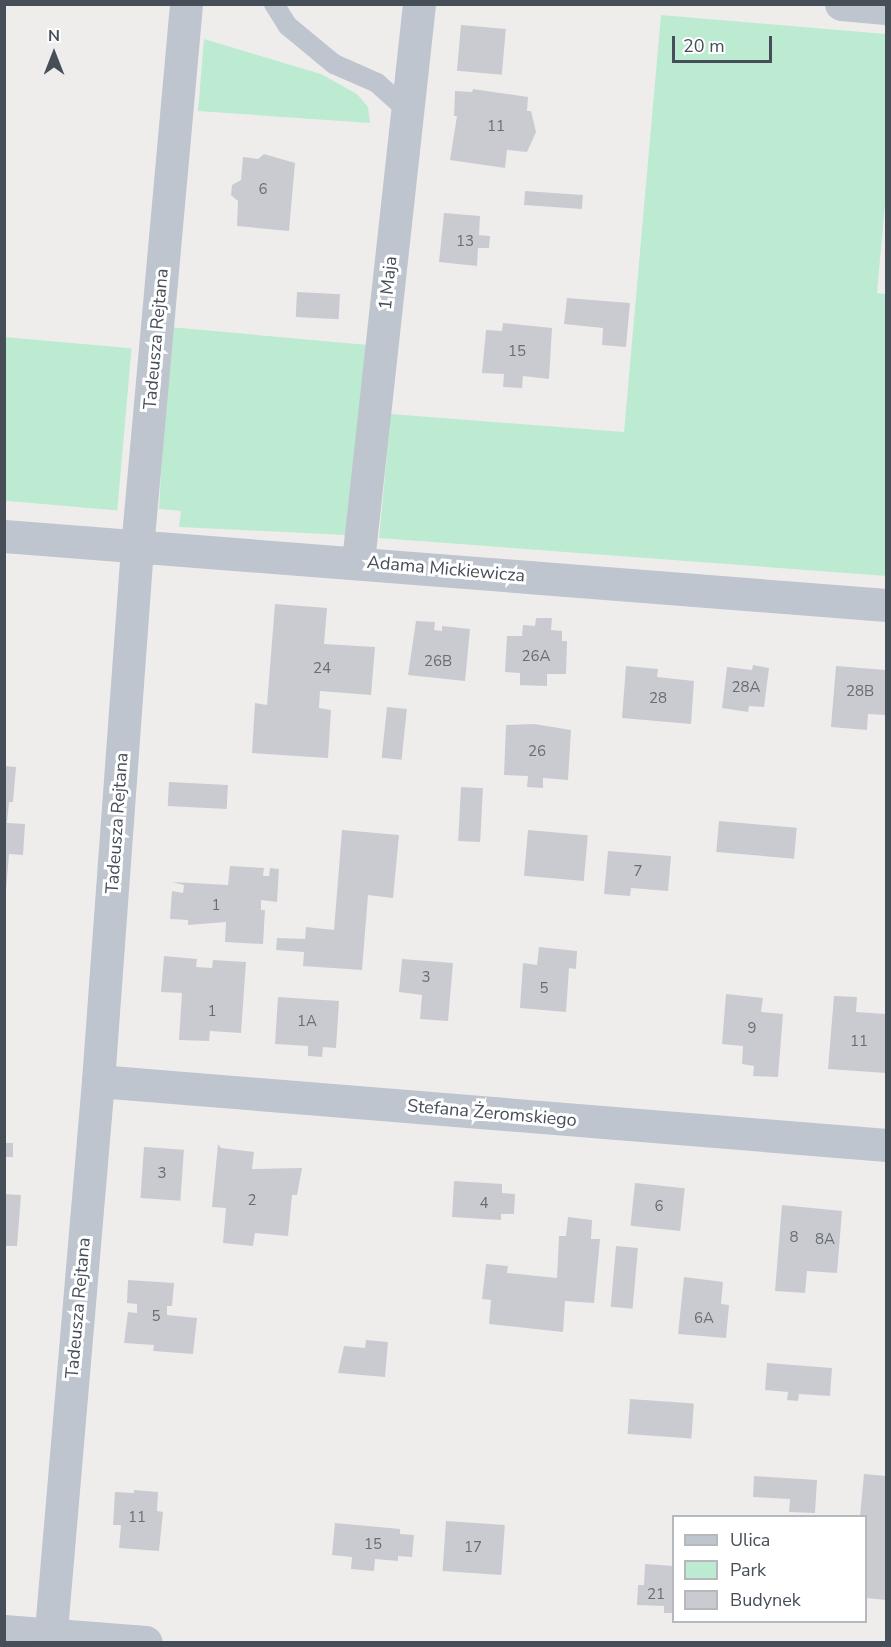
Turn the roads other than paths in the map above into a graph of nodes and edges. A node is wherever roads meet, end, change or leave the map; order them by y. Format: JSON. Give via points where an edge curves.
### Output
{"nodes":[{"id":1,"x":186,"y":4,"type":"edge"},
{"id":2,"x":274,"y":4,"type":"edge"},
{"id":3,"x":419,"y":4,"type":"edge"},
{"id":4,"x":842,"y":4,"type":"edge"},
{"id":5,"x":886,"y":8,"type":"edge"},
{"id":6,"x":407,"y":110,"type":"junction"},
{"id":7,"x":4,"y":536,"type":"edge"},
{"id":8,"x":137,"y":548,"type":"junction"},
{"id":9,"x":358,"y":561,"type":"junction"},
{"id":10,"x":886,"y":605,"type":"edge"},
{"id":11,"x":98,"y":1081,"type":"junction"},
{"id":12,"x":886,"y":1145,"type":"edge"},
{"id":13,"x":4,"y":1631,"type":"edge"},
{"id":14,"x":50,"y":1639,"type":"edge"},
{"id":15,"x":146,"y":1642,"type":"edge"}],
"edges":[{"from":1,"to":8,"type":"street","name":"Tadeusza Rejtana"},
{"from":2,"to":6,"type":"lane","via":[[288,26],[334,64],[377,83]]},
{"from":3,"to":6,"type":"street","name":"1 Maja"},
{"from":4,"to":5,"type":"street"},
{"from":6,"to":9,"type":"street","name":"1 Maja"},
{"from":7,"to":8,"type":"street","name":"Adama Mickiewicza"},
{"from":8,"to":9,"type":"street","name":"Adama Mickiewicza"},
{"from":8,"to":11,"type":"street","name":"Tadeusza Rejtana"},
{"from":9,"to":10,"type":"street","name":"Adama Mickiewicza"},
{"from":11,"to":12,"type":"street","name":"Stefana Żeromskiego"},
{"from":11,"to":14,"type":"street","name":"Tadeusza Rejtana"},
{"from":13,"to":14,"type":"street"},
{"from":14,"to":15,"type":"street"}]}
